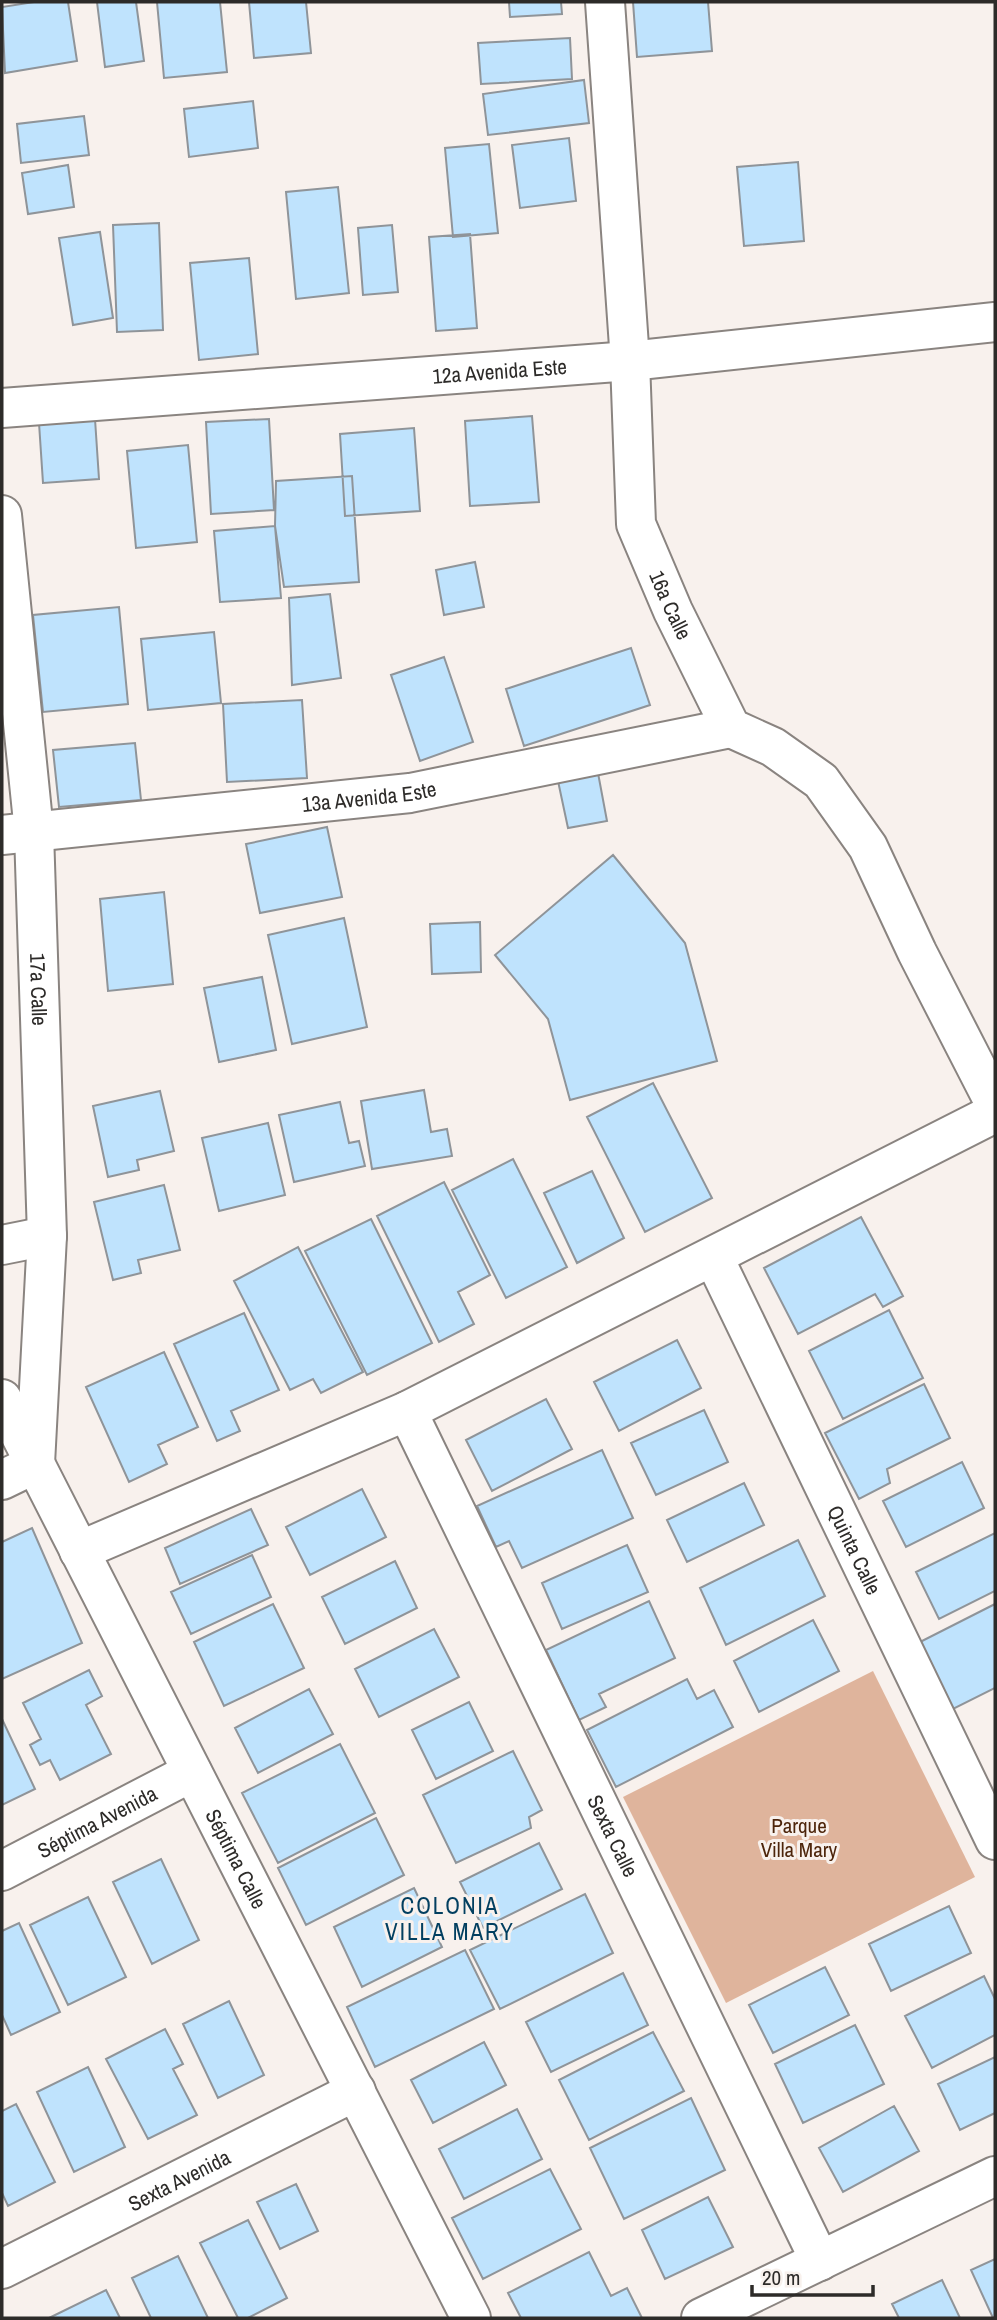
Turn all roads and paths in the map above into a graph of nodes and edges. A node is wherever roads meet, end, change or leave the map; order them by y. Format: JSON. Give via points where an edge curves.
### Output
{"nodes":[{"id":1,"x":605,"y":2,"type":"edge"},
{"id":2,"x":995,"y":322,"type":"edge"},
{"id":3,"x":630,"y":361,"type":"junction"},
{"id":4,"x":2,"y":408,"type":"edge"},
{"id":5,"x":2,"y":515,"type":"edge"},
{"id":6,"x":731,"y":728,"type":"junction"},
{"id":7,"x":18,"y":834,"type":"edge"},
{"id":8,"x":995,"y":1104,"type":"edge"},
{"id":9,"x":995,"y":1113,"type":"edge"},
{"id":10,"x":47,"y":1236,"type":"junction"},
{"id":11,"x":2,"y":1245,"type":"edge"},
{"id":12,"x":714,"y":1258,"type":"junction"},
{"id":13,"x":2,"y":1399,"type":"edge"},
{"id":14,"x":407,"y":1411,"type":"junction"},
{"id":15,"x":18,"y":1472,"type":"edge"},
{"id":16,"x":79,"y":1550,"type":"junction"},
{"id":17,"x":192,"y":1772,"type":"junction"},
{"id":18,"x":995,"y":1840,"type":"edge"},
{"id":19,"x":2,"y":1871,"type":"edge"},
{"id":20,"x":356,"y":2091,"type":"junction"},
{"id":21,"x":995,"y":2176,"type":"edge"},
{"id":22,"x":820,"y":2261,"type":"junction"},
{"id":23,"x":2,"y":2269,"type":"edge"},
{"id":24,"x":471,"y":2318,"type":"edge"},
{"id":25,"x":701,"y":2318,"type":"edge"}],
"edges":[{"from":1,"to":3,"type":"street","name":"16a Calle"},
{"from":2,"to":3,"type":"street","name":"12a Avenida Este"},
{"from":3,"to":4,"type":"street","name":"12a Avenida Este"},
{"from":3,"to":6,"type":"street","name":"16a Calle","via":[[636,524]]},
{"from":5,"to":7,"type":"street","name":"17a Calle"},
{"from":6,"to":7,"type":"street","name":"13a Avenida Este","via":[[411,793]]},
{"from":6,"to":8,"type":"street","via":[[773,747],[821,781],[860,836]]},
{"from":7,"to":10,"type":"street","name":"17a Calle"},
{"from":9,"to":12,"type":"street"},
{"from":10,"to":11,"type":"street"},
{"from":10,"to":15,"type":"street","name":"17a Calle"},
{"from":12,"to":14,"type":"street"},
{"from":12,"to":18,"type":"street","name":"Quinta Calle"},
{"from":13,"to":15,"type":"street","name":"Séptima Calle"},
{"from":14,"to":16,"type":"street"},
{"from":14,"to":22,"type":"street","name":"Sexta Calle"},
{"from":15,"to":16,"type":"street","name":"Séptima Calle"},
{"from":16,"to":17,"type":"street","name":"Séptima Calle"},
{"from":17,"to":19,"type":"street","name":"Séptima Avenida"},
{"from":17,"to":20,"type":"street","name":"Séptima Calle"},
{"from":20,"to":23,"type":"street","name":"Sexta Avenida"},
{"from":20,"to":24,"type":"street","name":"Séptima Calle"},
{"from":21,"to":22,"type":"street"},
{"from":22,"to":25,"type":"street"}]}
